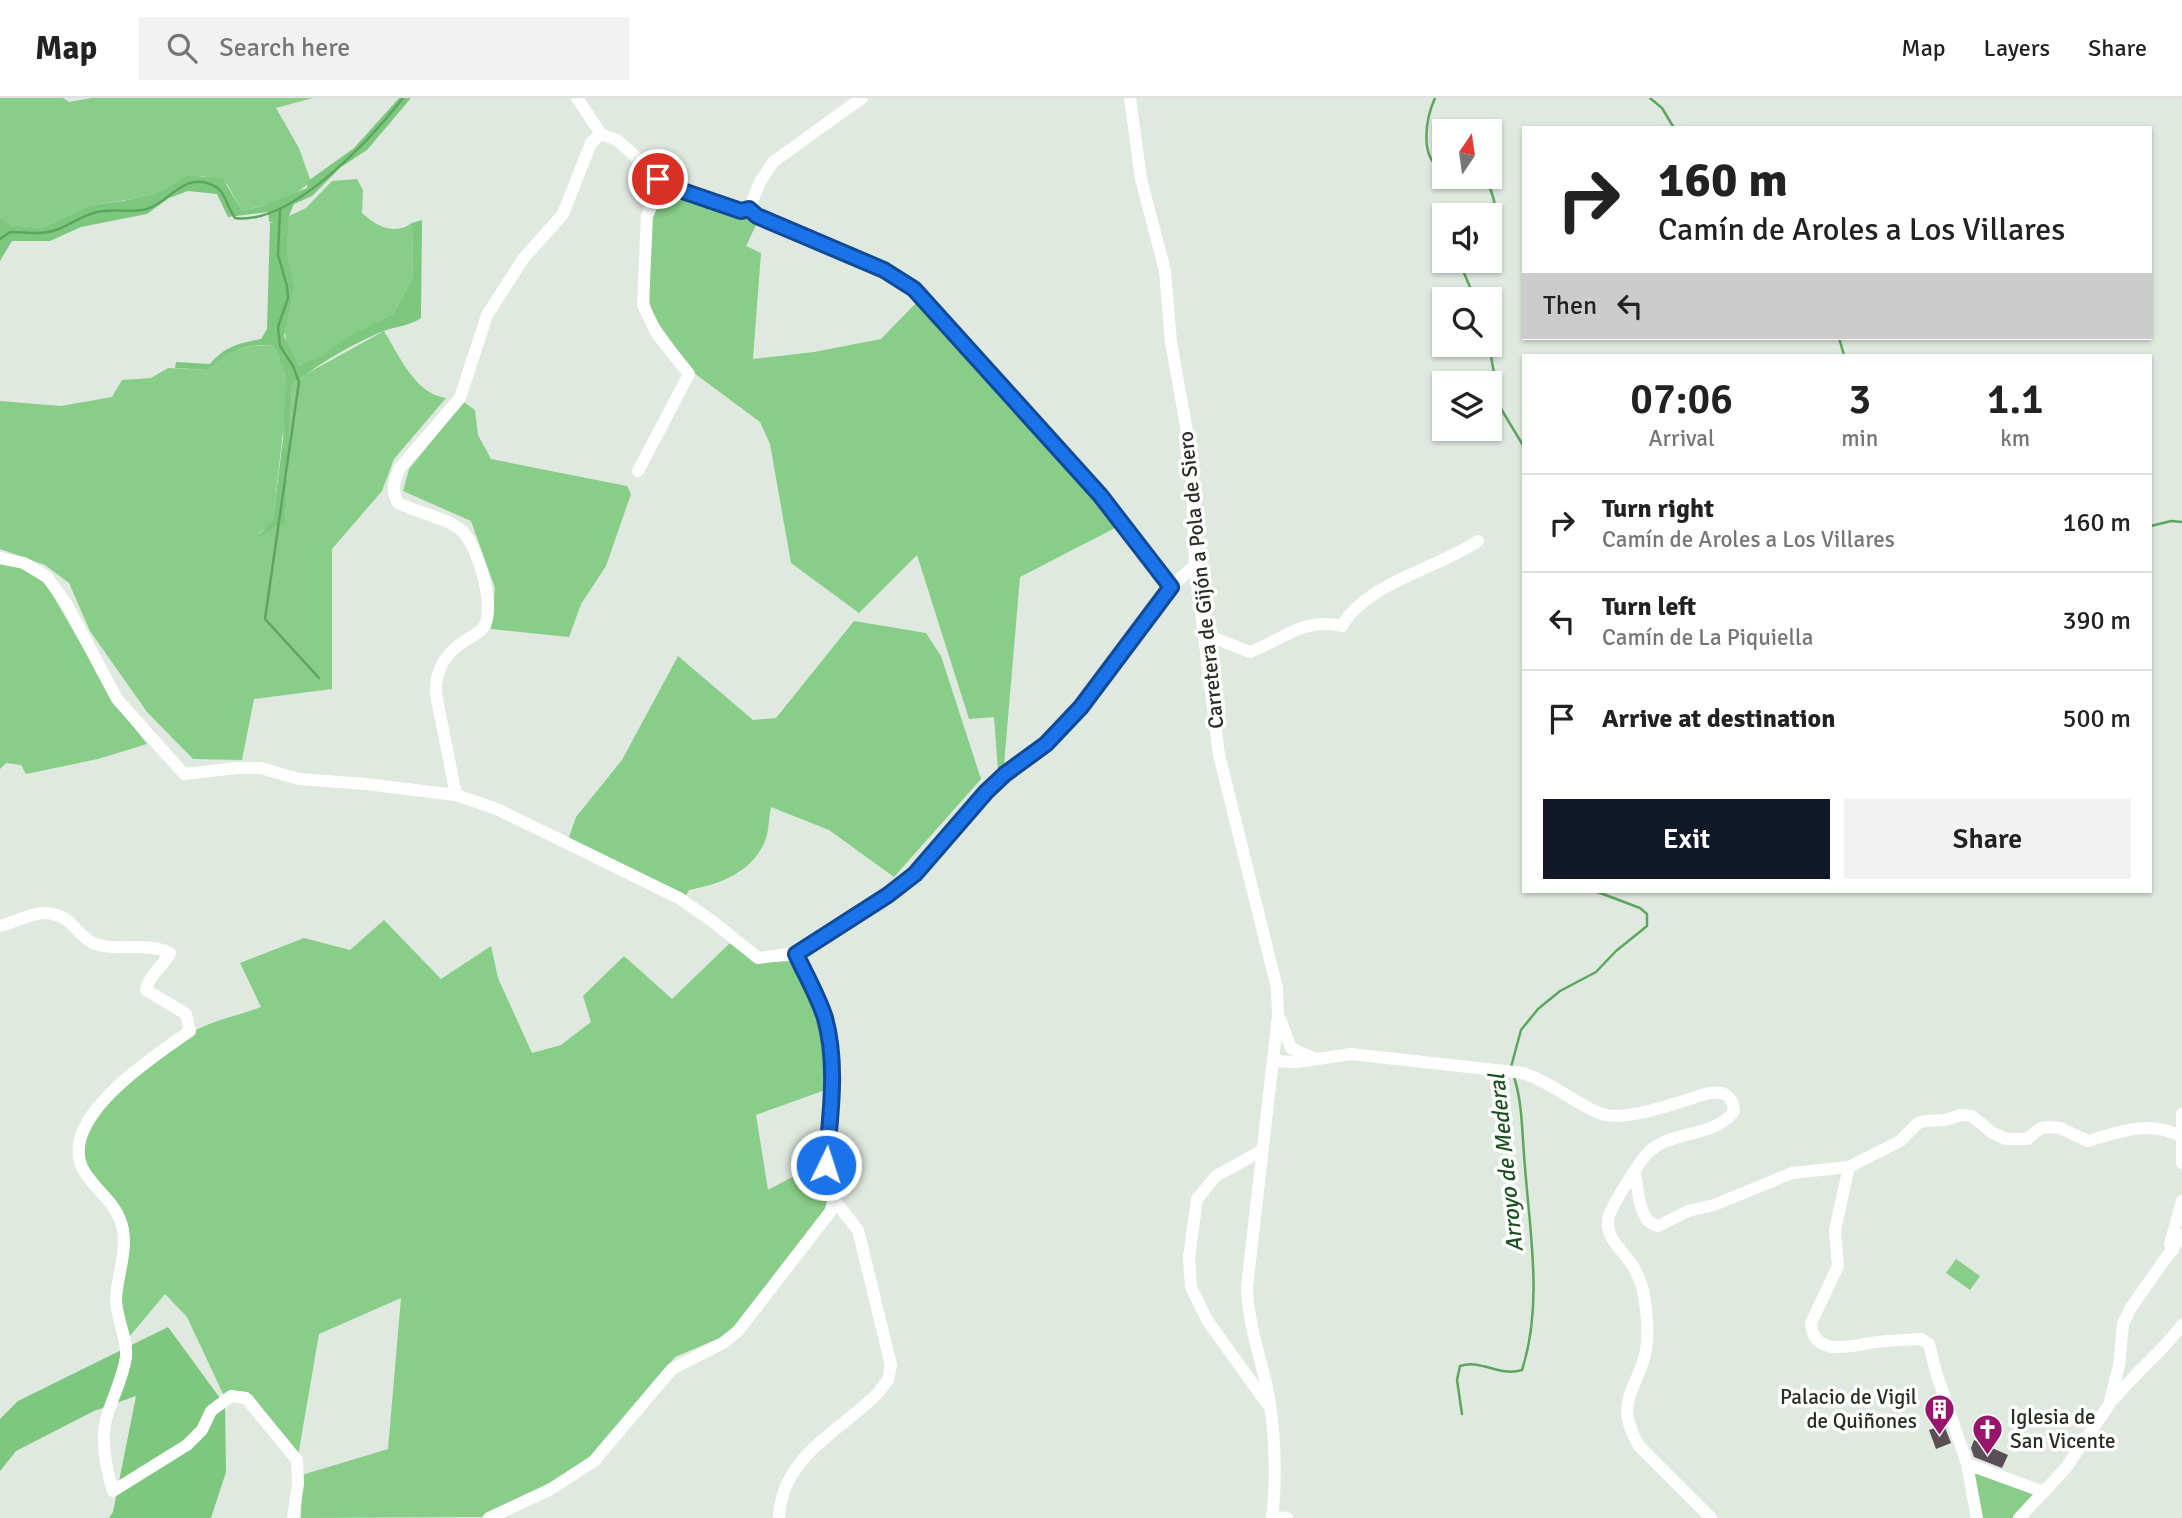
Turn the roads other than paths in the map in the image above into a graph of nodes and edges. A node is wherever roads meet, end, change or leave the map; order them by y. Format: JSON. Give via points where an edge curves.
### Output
{"nodes":[{"id":1,"x":577,"y":98,"type":"edge"},
{"id":2,"x":862,"y":98,"type":"edge"},
{"id":3,"x":1130,"y":98,"type":"edge"},
{"id":4,"x":601,"y":134,"type":"junction"},
{"id":5,"x":668,"y":186,"type":"junction"},
{"id":6,"x":749,"y":209,"type":"junction"},
{"id":7,"x":638,"y":471,"type":"dead end"},
{"id":8,"x":1478,"y":541,"type":"dead end"},
{"id":9,"x":0,"y":558,"type":"edge"},
{"id":10,"x":1195,"y":565,"type":"junction"},
{"id":11,"x":1171,"y":587,"type":"junction"},
{"id":12,"x":1204,"y":634,"type":"junction"},
{"id":13,"x":456,"y":795,"type":"junction"},
{"id":14,"x":0,"y":926,"type":"edge"},
{"id":15,"x":796,"y":954,"type":"junction"},
{"id":16,"x":1278,"y":1016,"type":"junction"},
{"id":17,"x":1291,"y":1048,"type":"junction"},
{"id":18,"x":1273,"y":1056,"type":"junction"},
{"id":19,"x":1317,"y":1059,"type":"junction"},
{"id":20,"x":2182,"y":1108,"type":"edge"},
{"id":21,"x":2182,"y":1114,"type":"edge"},
{"id":22,"x":2162,"y":1127,"type":"junction"},
{"id":23,"x":2181,"y":1137,"type":"edge"},
{"id":24,"x":1261,"y":1151,"type":"junction"},
{"id":25,"x":2182,"y":1163,"type":"edge"},
{"id":26,"x":1849,"y":1167,"type":"junction"},
{"id":27,"x":1635,"y":1174,"type":"junction"},
{"id":28,"x":834,"y":1200,"type":"junction"},
{"id":29,"x":2182,"y":1201,"type":"edge"},
{"id":30,"x":2182,"y":1235,"type":"edge"},
{"id":31,"x":2173,"y":1250,"type":"junction"},
{"id":32,"x":2182,"y":1325,"type":"edge"},
{"id":33,"x":2109,"y":1405,"type":"junction"},
{"id":34,"x":1270,"y":1409,"type":"junction"},
{"id":35,"x":1967,"y":1464,"type":"junction"},
{"id":36,"x":2044,"y":1492,"type":"junction"},
{"id":37,"x":293,"y":1518,"type":"edge"},
{"id":38,"x":489,"y":1518,"type":"edge"},
{"id":39,"x":779,"y":1518,"type":"edge"},
{"id":40,"x":1272,"y":1518,"type":"edge"},
{"id":41,"x":1287,"y":1518,"type":"edge"},
{"id":42,"x":1711,"y":1518,"type":"edge"},
{"id":43,"x":1977,"y":1518,"type":"edge"},
{"id":44,"x":2019,"y":1518,"type":"edge"}],
"edges":[{"from":1,"to":4,"type":"street"},
{"from":2,"to":6,"type":"street","via":[[773,162]]},
{"from":3,"to":10,"type":"street","name":"Carretera de Gijón a Pola de Siero","via":[[1140,179],[1165,271],[1171,342],[1191,454]]},
{"from":4,"to":5,"type":"street","via":[[617,140]]},
{"from":4,"to":13,"type":"street","via":[[591,143],[563,214],[523,258],[487,315],[460,398],[399,469],[394,482],[398,503],[463,532],[473,547],[486,590],[489,608],[484,628],[452,651],[435,678]]},
{"from":5,"to":6,"type":"street","via":[[741,211]]},
{"from":5,"to":7,"type":"street","via":[[647,216],[643,305],[652,325],[689,374]]},
{"from":6,"to":11,"type":"street","via":[[782,228],[884,270],[914,289],[1100,495]]},
{"from":8,"to":12,"type":"street","via":[[1369,599],[1342,626],[1306,625],[1250,652]]},
{"from":9,"to":13,"type":"street","via":[[24,563],[47,577],[66,603],[117,699],[184,774],[261,768],[299,779]]},
{"from":10,"to":11,"type":"street"},
{"from":10,"to":12,"type":"street","name":"Carretera de Gijón a Pola de Siero"},
{"from":11,"to":15,"type":"street","via":[[1081,707],[1046,744],[986,792],[915,874]]},
{"from":12,"to":16,"type":"street","name":"Carretera de Gijón a Pola de Siero","via":[[1219,755],[1277,988]]},
{"from":13,"to":15,"type":"street","via":[[497,809],[679,898],[758,958]]},
{"from":14,"to":37,"type":"street","via":[[45,913],[70,921],[92,942],[160,947],[170,953],[148,979],[146,990],[186,1014],[190,1031],[153,1055],[94,1113],[82,1133],[78,1158],[84,1173],[117,1210],[123,1232],[116,1300],[127,1354],[106,1416],[104,1439],[113,1492],[187,1445],[202,1430],[211,1411],[230,1396],[246,1398],[297,1460]]},
{"from":15,"to":28,"type":"street","via":[[825,1018],[832,1084],[826,1165]]},
{"from":16,"to":17,"type":"street"},
{"from":16,"to":18,"type":"street","name":"Carretera de Gijón a Pola de Siero"},
{"from":17,"to":18,"type":"street"},
{"from":17,"to":19,"type":"street"},
{"from":18,"to":19,"type":"street"},
{"from":18,"to":24,"type":"street","name":"Carretera de Gijón a Pola de Siero"},
{"from":19,"to":27,"type":"street","via":[[1350,1054],[1523,1073],[1608,1116],[1720,1091],[1733,1101],[1729,1119],[1654,1146]]},
{"from":20,"to":22,"type":"street"},
{"from":21,"to":23,"type":"street"},
{"from":22,"to":23,"type":"street"},
{"from":22,"to":26,"type":"street","via":[[2088,1141],[2048,1127],[2022,1141],[2006,1139],[1972,1116],[1961,1115],[1918,1122],[1900,1141]]},
{"from":23,"to":25,"type":"street"},
{"from":24,"to":34,"type":"street","name":"Carretera de Gijón a Pola de Siero","via":[[1248,1309]]},
{"from":24,"to":34,"type":"street","via":[[1216,1176],[1197,1199],[1189,1257],[1191,1287],[1207,1320]]},
{"from":26,"to":27,"type":"street","via":[[1791,1173],[1658,1226],[1643,1213]]},
{"from":26,"to":35,"type":"street","via":[[1835,1230],[1838,1266],[1811,1322],[1812,1332],[1819,1342],[1834,1348],[1921,1339],[1929,1343]]},
{"from":27,"to":42,"type":"street","via":[[1608,1221],[1609,1233],[1632,1264],[1645,1298],[1645,1352],[1632,1383],[1627,1414],[1639,1446]]},
{"from":28,"to":38,"type":"street","via":[[830,1212],[738,1331],[672,1369],[594,1461],[551,1489]]},
{"from":28,"to":39,"type":"street","via":[[858,1230],[891,1365],[888,1380],[877,1394],[796,1466],[785,1484]]},
{"from":29,"to":31,"type":"street","via":[[2170,1244]]},
{"from":30,"to":31,"type":"street"},
{"from":31,"to":33,"type":"street","via":[[2123,1324]]},
{"from":32,"to":33,"type":"street"},
{"from":33,"to":36,"type":"street"},
{"from":34,"to":40,"type":"street","name":"Carretera de Gijón a Pola de Siero"},
{"from":35,"to":36,"type":"street"},
{"from":35,"to":43,"type":"street"},
{"from":36,"to":44,"type":"street"},
{"from":40,"to":41,"type":"street"}]}
